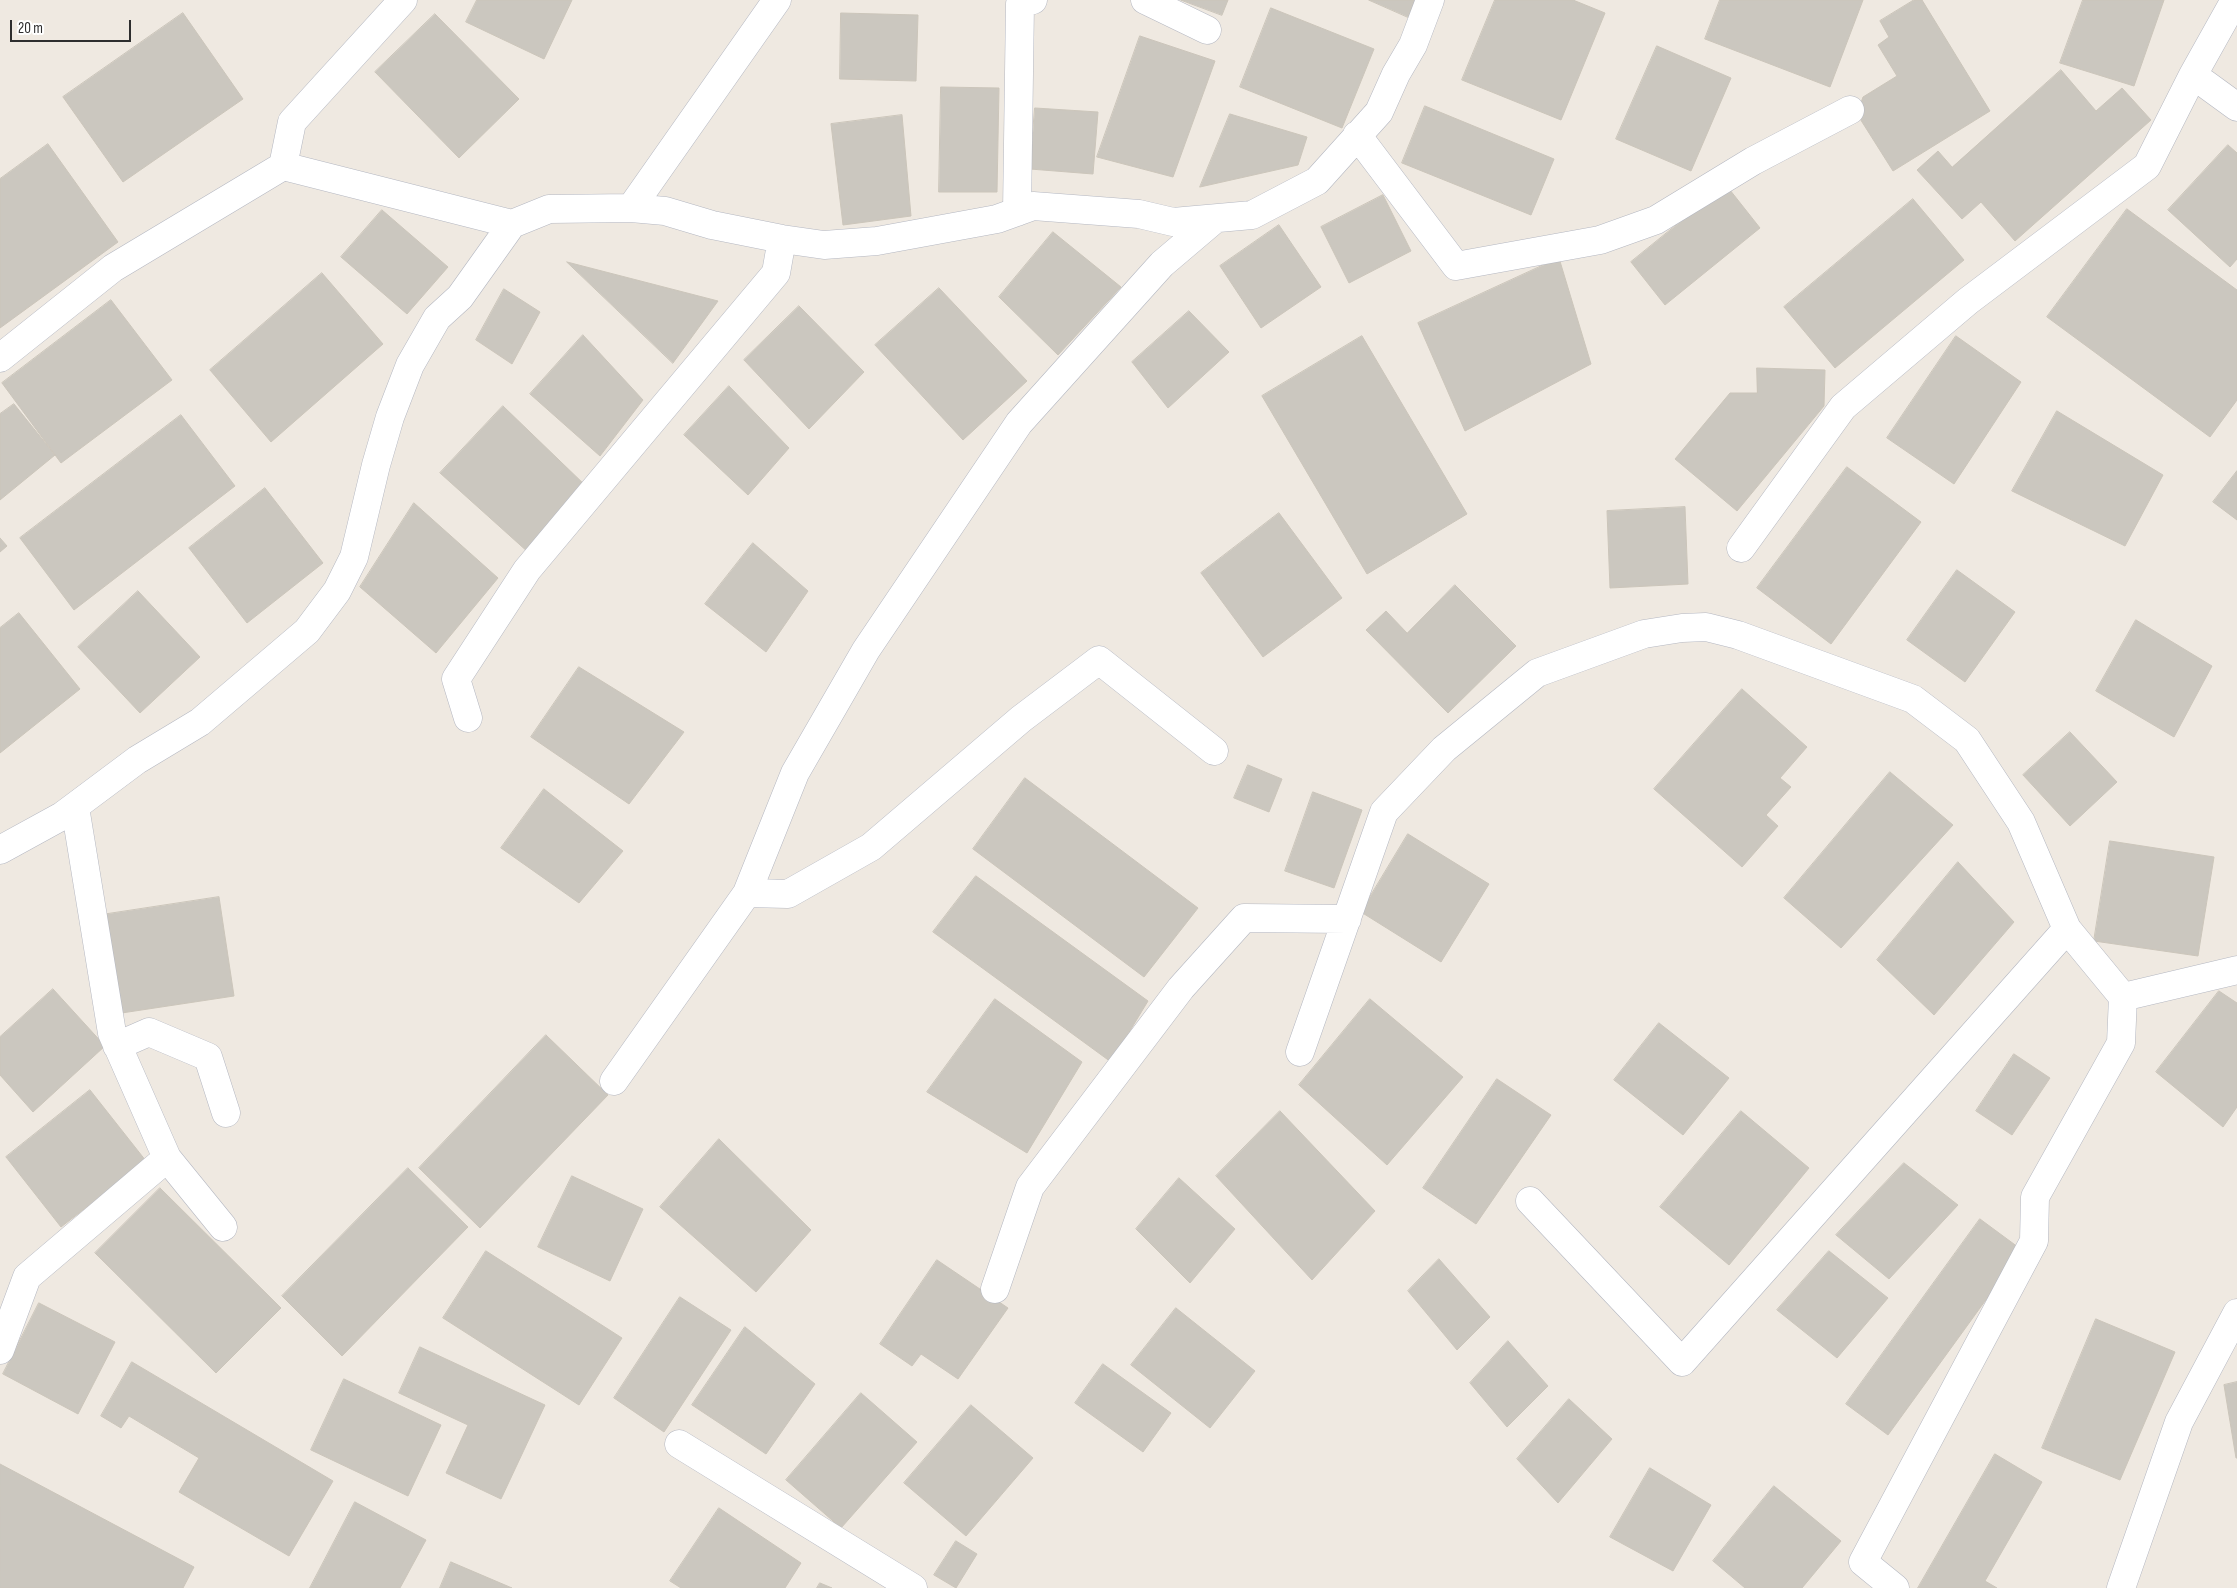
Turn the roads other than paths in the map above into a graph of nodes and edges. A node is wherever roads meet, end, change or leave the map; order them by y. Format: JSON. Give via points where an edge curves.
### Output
{"nodes":[{"id":1,"x":403,"y":0,"type":"edge"},
{"id":2,"x":777,"y":0,"type":"edge"},
{"id":3,"x":1033,"y":0,"type":"edge"},
{"id":4,"x":1145,"y":0,"type":"edge"},
{"id":5,"x":1430,"y":0,"type":"edge"},
{"id":6,"x":2235,"y":0,"type":"edge"},
{"id":7,"x":1207,"y":30,"type":"dead end"},
{"id":8,"x":2193,"y":74,"type":"junction"},
{"id":9,"x":2237,"y":107,"type":"edge"},
{"id":10,"x":1850,"y":110,"type":"dead end"},
{"id":11,"x":1357,"y":135,"type":"junction"},
{"id":12,"x":283,"y":166,"type":"junction"},
{"id":13,"x":631,"y":208,"type":"junction"},
{"id":14,"x":1017,"y":212,"type":"junction"},
{"id":15,"x":1215,"y":219,"type":"junction"},
{"id":16,"x":512,"y":224,"type":"junction"},
{"id":17,"x":782,"y":239,"type":"junction"},
{"id":18,"x":0,"y":358,"type":"edge"},
{"id":19,"x":1741,"y":548,"type":"dead end"},
{"id":20,"x":468,"y":718,"type":"dead end"},
{"id":21,"x":1214,"y":751,"type":"dead end"},
{"id":22,"x":75,"y":806,"type":"junction"},
{"id":23,"x":0,"y":850,"type":"edge"},
{"id":24,"x":747,"y":893,"type":"junction"},
{"id":25,"x":1347,"y":919,"type":"junction"},
{"id":26,"x":2067,"y":930,"type":"junction"},
{"id":27,"x":2237,"y":970,"type":"edge"},
{"id":28,"x":2123,"y":997,"type":"junction"},
{"id":29,"x":117,"y":1046,"type":"junction"},
{"id":30,"x":1300,"y":1052,"type":"dead end"},
{"id":31,"x":614,"y":1081,"type":"dead end"},
{"id":32,"x":226,"y":1113,"type":"dead end"},
{"id":33,"x":167,"y":1158,"type":"junction"},
{"id":34,"x":1530,"y":1201,"type":"dead end"},
{"id":35,"x":223,"y":1227,"type":"dead end"},
{"id":36,"x":995,"y":1288,"type":"dead end"},
{"id":37,"x":2237,"y":1313,"type":"edge"},
{"id":38,"x":0,"y":1350,"type":"edge"},
{"id":39,"x":680,"y":1444,"type":"dead end"},
{"id":40,"x":914,"y":1588,"type":"edge"},
{"id":41,"x":1895,"y":1588,"type":"edge"},
{"id":42,"x":2120,"y":1588,"type":"edge"}],
"edges":[{"from":1,"to":12,"type":"street","via":[[292,122]]},
{"from":2,"to":13,"type":"street"},
{"from":3,"to":14,"type":"street","via":[[1020,4]]},
{"from":4,"to":7,"type":"street"},
{"from":5,"to":11,"type":"street","via":[[1413,46],[1379,112]]},
{"from":6,"to":8,"type":"street"},
{"from":8,"to":9,"type":"street"},
{"from":8,"to":19,"type":"street","via":[[2147,166],[1968,301],[1843,407]]},
{"from":10,"to":11,"type":"street","via":[[1753,160],[1656,220],[1600,240],[1456,266]]},
{"from":11,"to":15,"type":"street","via":[[1318,181],[1252,215]]},
{"from":12,"to":16,"type":"street"},
{"from":12,"to":18,"type":"street","via":[[112,268]]},
{"from":13,"to":16,"type":"street","via":[[549,209]]},
{"from":13,"to":17,"type":"street","via":[[665,211]]},
{"from":14,"to":15,"type":"street","via":[[1034,206],[1139,214],[1173,222]]},
{"from":14,"to":17,"type":"street","via":[[997,219],[877,241],[824,245]]},
{"from":15,"to":24,"type":"street","via":[[1162,264],[1019,423],[866,650],[795,773]]},
{"from":16,"to":22,"type":"street","via":[[460,297],[437,318],[410,365],[390,417],[354,557],[337,590],[307,631],[200,722],[138,760]]},
{"from":17,"to":20,"type":"street","via":[[776,273],[527,570],[471,655],[456,679]]},
{"from":21,"to":24,"type":"street","via":[[1099,660],[1022,719],[871,847],[788,894]]},
{"from":22,"to":23,"type":"street"},
{"from":22,"to":29,"type":"street","via":[[112,1033]]},
{"from":24,"to":31,"type":"street"},
{"from":25,"to":26,"type":"street","via":[[1384,812],[1444,750],[1537,673],[1644,634],[1706,627],[1738,634],[1913,699],[1967,740],[2021,822]]},
{"from":25,"to":30,"type":"street"},
{"from":25,"to":36,"type":"street","via":[[1244,918],[1181,988],[1030,1187]]},
{"from":26,"to":28,"type":"street"},
{"from":26,"to":34,"type":"street","via":[[1682,1362]]},
{"from":27,"to":28,"type":"street"},
{"from":28,"to":41,"type":"street","via":[[2121,1043],[2035,1197],[2034,1241],[1863,1562]]},
{"from":29,"to":32,"type":"street","via":[[149,1032],[208,1057]]},
{"from":29,"to":33,"type":"street"},
{"from":33,"to":35,"type":"street"},
{"from":33,"to":38,"type":"street","via":[[27,1277]]},
{"from":37,"to":42,"type":"street","via":[[2179,1422]]},
{"from":39,"to":40,"type":"street"}]}
